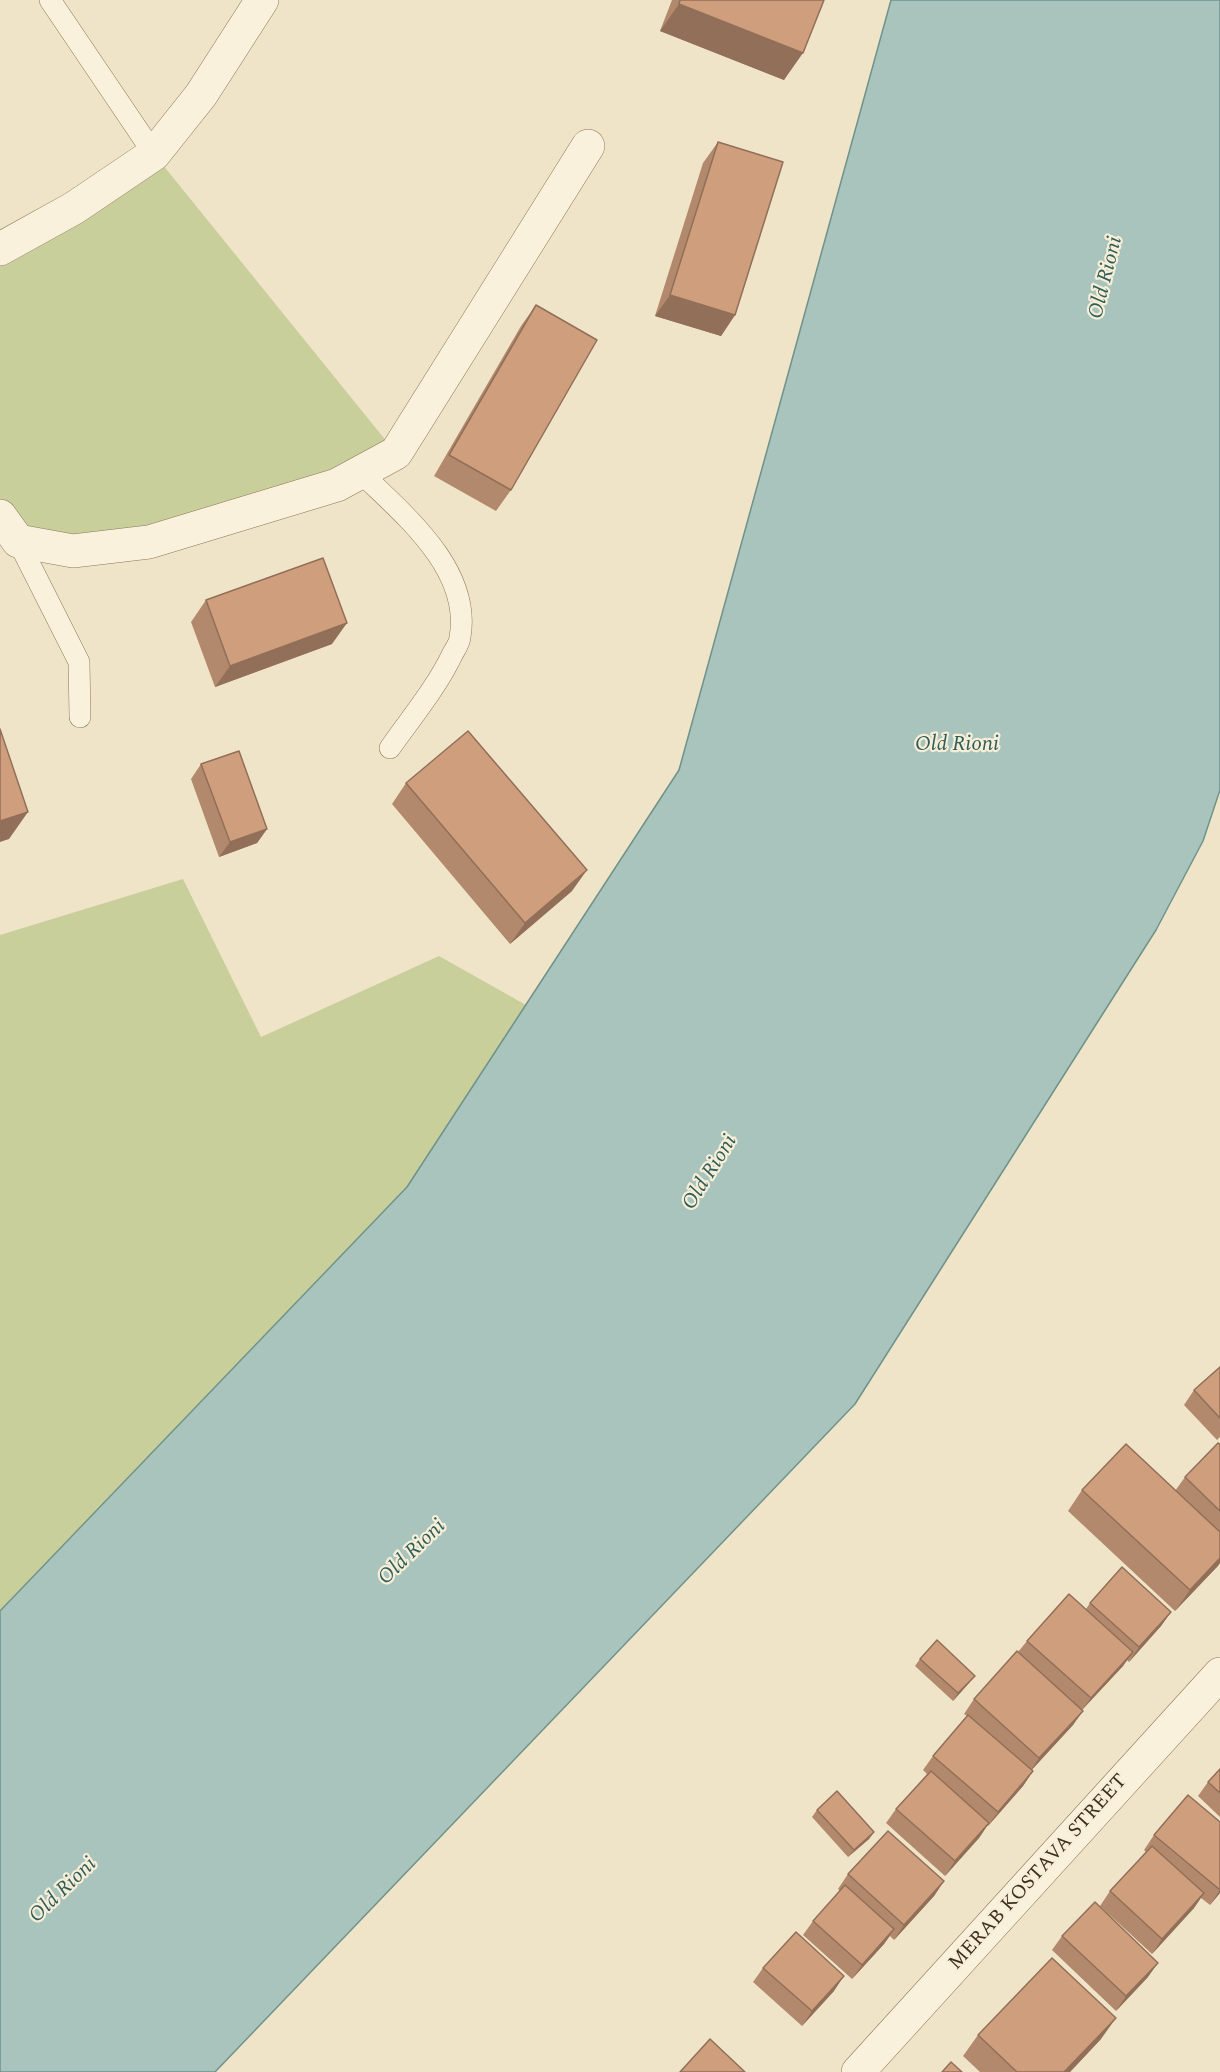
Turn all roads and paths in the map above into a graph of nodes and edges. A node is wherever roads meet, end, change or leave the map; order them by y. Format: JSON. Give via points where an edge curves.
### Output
{"nodes":[{"id":1,"x":50,"y":0,"type":"edge"},
{"id":2,"x":262,"y":0,"type":"edge"},
{"id":3,"x":588,"y":146,"type":"dead end"},
{"id":4,"x":154,"y":154,"type":"junction"},
{"id":5,"x":0,"y":249,"type":"edge"},
{"id":6,"x":360,"y":472,"type":"junction"},
{"id":7,"x":9,"y":528,"type":"edge"},
{"id":8,"x":80,"y":717,"type":"dead end"},
{"id":9,"x":390,"y":748,"type":"dead end"},
{"id":10,"x":1220,"y":1674,"type":"edge"},
{"id":11,"x":858,"y":2072,"type":"edge"}],
"edges":[{"from":1,"to":4,"type":"lane"},
{"from":2,"to":4,"type":"street","via":[[201,95]]},
{"from":3,"to":6,"type":"street","via":[[396,453]]},
{"from":4,"to":5,"type":"street","via":[[74,208]]},
{"from":6,"to":7,"type":"street","via":[[337,485],[149,542],[73,551]]},
{"from":6,"to":9,"type":"lane","via":[[420,531],[447,568],[460,605],[460,638],[446,668]]},
{"from":7,"to":8,"type":"lane","via":[[79,662]]},
{"from":10,"to":11,"type":"street","name":"MERAB KOSTAVA STREET"}]}
